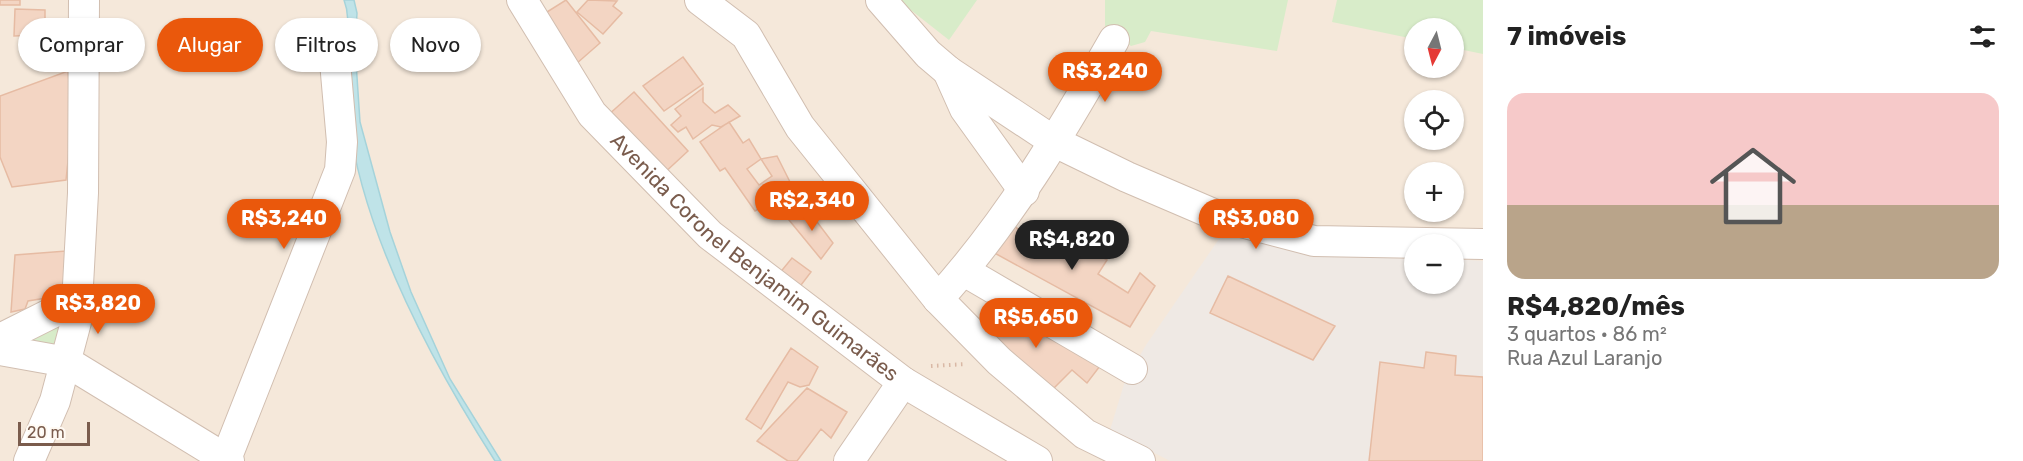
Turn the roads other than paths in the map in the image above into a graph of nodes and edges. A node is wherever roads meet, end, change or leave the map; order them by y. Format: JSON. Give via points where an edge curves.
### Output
{"nodes":[{"id":1,"x":84,"y":0,"type":"edge"},
{"id":2,"x":522,"y":0,"type":"edge"},
{"id":3,"x":702,"y":0,"type":"edge"},
{"id":4,"x":732,"y":0,"type":"edge"},
{"id":5,"x":881,"y":0,"type":"edge"},
{"id":6,"x":746,"y":34,"type":"junction"},
{"id":7,"x":1114,"y":40,"type":"dead end"},
{"id":8,"x":948,"y":71,"type":"junction"},
{"id":9,"x":336,"y":72,"type":"edge"},
{"id":10,"x":1055,"y":142,"type":"junction"},
{"id":11,"x":1024,"y":190,"type":"junction"},
{"id":12,"x":1483,"y":244,"type":"edge"},
{"id":13,"x":964,"y":271,"type":"junction"},
{"id":14,"x":938,"y":299,"type":"junction"},
{"id":15,"x":78,"y":300,"type":"junction"},
{"id":16,"x":0,"y":339,"type":"edge"},
{"id":17,"x":0,"y":350,"type":"edge"},
{"id":18,"x":67,"y":362,"type":"junction"},
{"id":19,"x":1132,"y":369,"type":"dead end"},
{"id":20,"x":903,"y":382,"type":"junction"},
{"id":21,"x":227,"y":460,"type":"edge"},
{"id":22,"x":29,"y":461,"type":"edge"},
{"id":23,"x":849,"y":461,"type":"edge"},
{"id":24,"x":1037,"y":461,"type":"edge"},
{"id":25,"x":1140,"y":461,"type":"edge"}],
"edges":[{"from":1,"to":15,"type":"street"},
{"from":2,"to":20,"type":"street","name":"Avenida Coronel Benjamim Guimarães","via":[[592,114],[702,227]]},
{"from":3,"to":6,"type":"street"},
{"from":4,"to":6,"type":"street"},
{"from":5,"to":8,"type":"street"},
{"from":6,"to":14,"type":"street","via":[[800,127]]},
{"from":7,"to":10,"type":"street"},
{"from":8,"to":10,"type":"street"},
{"from":8,"to":11,"type":"street","via":[[965,110]]},
{"from":9,"to":21,"type":"street","via":[[342,142],[340,170]]},
{"from":10,"to":11,"type":"street"},
{"from":10,"to":12,"type":"street","via":[[1218,216],[1314,241]]},
{"from":11,"to":13,"type":"street"},
{"from":13,"to":14,"type":"street"},
{"from":13,"to":19,"type":"street"},
{"from":14,"to":25,"type":"street","via":[[999,361],[1085,434]]},
{"from":15,"to":16,"type":"street"},
{"from":15,"to":18,"type":"street"},
{"from":17,"to":18,"type":"street"},
{"from":18,"to":21,"type":"street"},
{"from":18,"to":22,"type":"street"},
{"from":20,"to":23,"type":"street"},
{"from":20,"to":24,"type":"street","name":"Avenida Coronel Benjamim Guimarães"}]}
